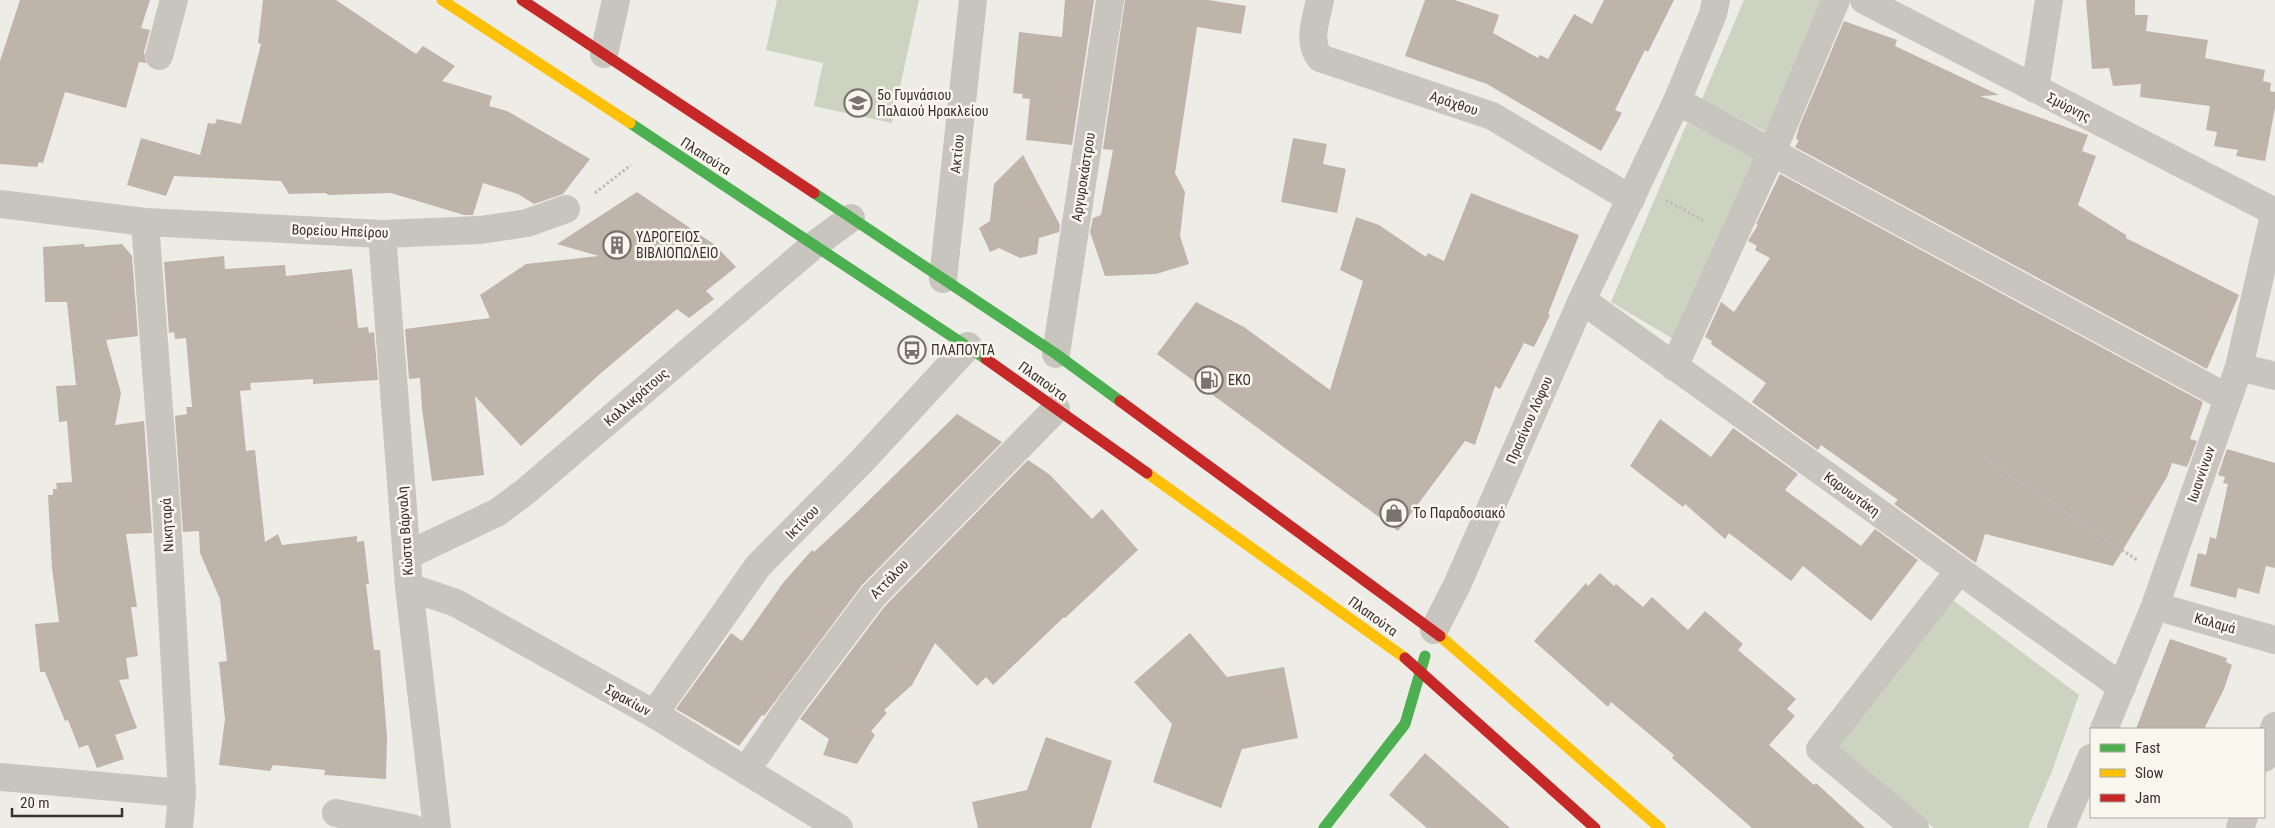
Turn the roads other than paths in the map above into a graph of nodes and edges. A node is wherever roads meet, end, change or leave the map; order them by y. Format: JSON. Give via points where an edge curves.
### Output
{"nodes":[{"id":1,"x":174,"y":0,"type":"edge"},
{"id":2,"x":442,"y":0,"type":"edge"},
{"id":3,"x":616,"y":0,"type":"edge"},
{"id":4,"x":973,"y":0,"type":"edge"},
{"id":5,"x":1110,"y":0,"type":"edge"},
{"id":6,"x":1320,"y":0,"type":"edge"},
{"id":7,"x":1716,"y":0,"type":"edge"},
{"id":8,"x":1836,"y":0,"type":"edge"},
{"id":9,"x":1864,"y":0,"type":"edge"},
{"id":10,"x":2049,"y":0,"type":"edge"},
{"id":11,"x":522,"y":3,"type":"edge"},
{"id":12,"x":604,"y":54,"type":"junction"},
{"id":13,"x":159,"y":56,"type":"dead end"},
{"id":14,"x":2035,"y":89,"type":"junction"},
{"id":15,"x":1677,"y":101,"type":"junction"},
{"id":16,"x":1772,"y":152,"type":"junction"},
{"id":17,"x":1634,"y":192,"type":"junction"},
{"id":18,"x":0,"y":204,"type":"edge"},
{"id":19,"x":566,"y":209,"type":"road end"},
{"id":20,"x":2275,"y":212,"type":"edge"},
{"id":21,"x":851,"y":218,"type":"junction"},
{"id":22,"x":145,"y":222,"type":"junction"},
{"id":23,"x":382,"y":234,"type":"junction"},
{"id":24,"x":814,"y":245,"type":"junction"},
{"id":25,"x":943,"y":279,"type":"junction"},
{"id":26,"x":1582,"y":300,"type":"junction"},
{"id":27,"x":968,"y":346,"type":"junction"},
{"id":28,"x":1056,"y":354,"type":"junction"},
{"id":29,"x":1674,"y":366,"type":"junction"},
{"id":30,"x":2239,"y":367,"type":"junction"},
{"id":31,"x":2275,"y":376,"type":"edge"},
{"id":32,"x":2228,"y":398,"type":"junction"},
{"id":33,"x":1056,"y":409,"type":"junction"},
{"id":34,"x":408,"y":555,"type":"junction"},
{"id":35,"x":1960,"y":571,"type":"junction"},
{"id":36,"x":409,"y":587,"type":"junction"},
{"id":37,"x":2155,"y":606,"type":"junction"},
{"id":38,"x":1434,"y":630,"type":"junction"},
{"id":39,"x":2275,"y":640,"type":"edge"},
{"id":40,"x":1420,"y":670,"type":"junction"},
{"id":41,"x":2122,"y":687,"type":"junction"},
{"id":42,"x":654,"y":714,"type":"junction"},
{"id":43,"x":2275,"y":726,"type":"edge"},
{"id":44,"x":2104,"y":728,"type":"edge"},
{"id":45,"x":2265,"y":755,"type":"edge"},
{"id":46,"x":2090,"y":760,"type":"edge"},
{"id":47,"x":746,"y":770,"type":"junction"},
{"id":48,"x":0,"y":777,"type":"edge"},
{"id":49,"x":182,"y":793,"type":"junction"},
{"id":50,"x":336,"y":813,"type":"dead end"},
{"id":51,"x":180,"y":828,"type":"edge"},
{"id":52,"x":412,"y":828,"type":"edge"},
{"id":53,"x":437,"y":828,"type":"edge"},
{"id":54,"x":839,"y":828,"type":"edge"},
{"id":55,"x":1324,"y":828,"type":"edge"},
{"id":56,"x":1595,"y":828,"type":"edge"},
{"id":57,"x":1660,"y":828,"type":"edge"},
{"id":58,"x":1915,"y":828,"type":"edge"},
{"id":59,"x":2061,"y":828,"type":"edge"}],
"edges":[{"from":1,"to":13,"type":"street"},
{"from":2,"to":24,"type":"main road","name":"Πλαπούτα","via":[[501,33],[654,141]]},
{"from":3,"to":12,"type":"street"},
{"from":4,"to":25,"type":"street","name":"Ακτίου"},
{"from":5,"to":28,"type":"street","name":"Αργυροκάστρου"},
{"from":6,"to":17,"type":"street","name":"Αράχθου","via":[[1312,39],[1320,58],[1492,116]]},
{"from":7,"to":15,"type":"street","name":"Πρασίνου Λόφου"},
{"from":8,"to":16,"type":"street"},
{"from":9,"to":14,"type":"street","name":"Σμύρνης"},
{"from":10,"to":14,"type":"street"},
{"from":11,"to":12,"type":"main road","name":"Πλαπούτα"},
{"from":12,"to":21,"type":"main road","name":"Πλαπούτα"},
{"from":14,"to":20,"type":"street","name":"Σμύρνης"},
{"from":15,"to":16,"type":"street"},
{"from":15,"to":17,"type":"street","name":"Πρασίνου Λόφου"},
{"from":16,"to":29,"type":"street"},
{"from":16,"to":32,"type":"street"},
{"from":17,"to":26,"type":"street","name":"Πρασίνου Λόφου"},
{"from":18,"to":22,"type":"street","name":"Βορείου Ηπείρου"},
{"from":19,"to":23,"type":"street","name":"Βορείου Ηπείρου","via":[[527,222],[480,230]]},
{"from":20,"to":30,"type":"street","name":"Ιωαννίνων"},
{"from":21,"to":24,"type":"street","name":"Καλλικράτους"},
{"from":21,"to":25,"type":"main road","name":"Πλαπούτα"},
{"from":22,"to":23,"type":"street","name":"Βορείου Ηπείρου"},
{"from":22,"to":49,"type":"street","name":"Νικηταρά","via":[[166,503]]},
{"from":23,"to":34,"type":"street","name":"Κώστα Βάρναλη"},
{"from":24,"to":27,"type":"main road","name":"Πλαπούτα"},
{"from":24,"to":34,"type":"street","name":"Καλλικράτους","via":[[526,491],[498,512]]},
{"from":25,"to":28,"type":"main road","name":"Πλαπούτα"},
{"from":26,"to":29,"type":"street","name":"Καρυωτάκη"},
{"from":26,"to":38,"type":"street","name":"Πρασίνου Λόφου","via":[[1457,585]]},
{"from":27,"to":33,"type":"main road","name":"Πλαπούτα"},
{"from":27,"to":42,"type":"street","name":"Ικτίνου","via":[[861,462],[758,566]]},
{"from":28,"to":38,"type":"main road","name":"Πλαπούτα"},
{"from":29,"to":35,"type":"street","name":"Καρυωτάκη"},
{"from":30,"to":31,"type":"street"},
{"from":30,"to":32,"type":"street","name":"Ιωαννίνων"},
{"from":32,"to":37,"type":"street","name":"Ιωαννίνων"},
{"from":33,"to":40,"type":"main road","name":"Πλαπούτα"},
{"from":33,"to":47,"type":"street","name":"Αττάλου","via":[[873,596]]},
{"from":34,"to":36,"type":"street","name":"Κώστα Βάρναλη"},
{"from":35,"to":41,"type":"street","name":"Καρυωτάκη"},
{"from":35,"to":58,"type":"street","via":[[1820,749]]},
{"from":36,"to":42,"type":"street","name":"Σφακίων","via":[[456,603]]},
{"from":36,"to":53,"type":"street","name":"Κώστα Βάρναλη"},
{"from":37,"to":39,"type":"street","name":"Καλαμά"},
{"from":37,"to":41,"type":"street","name":"Ιωαννίνων"},
{"from":38,"to":40,"type":"main road","name":"Πρασίνου Λόφου"},
{"from":38,"to":57,"type":"main road","name":"Πλαπούτα"},
{"from":40,"to":55,"type":"main road","name":"Πρασίνου Λόφου","via":[[1405,724]]},
{"from":40,"to":56,"type":"main road","name":"Πλαπούτα"},
{"from":41,"to":44,"type":"street","name":"Ιωαννίνων"},
{"from":42,"to":47,"type":"street","name":"Σφακίων"},
{"from":43,"to":45,"type":"street"},
{"from":46,"to":59,"type":"street"},
{"from":47,"to":54,"type":"street","name":"Σφακίων"},
{"from":48,"to":49,"type":"street"},
{"from":49,"to":51,"type":"street","name":"Νικηταρά"},
{"from":50,"to":52,"type":"street"}]}
